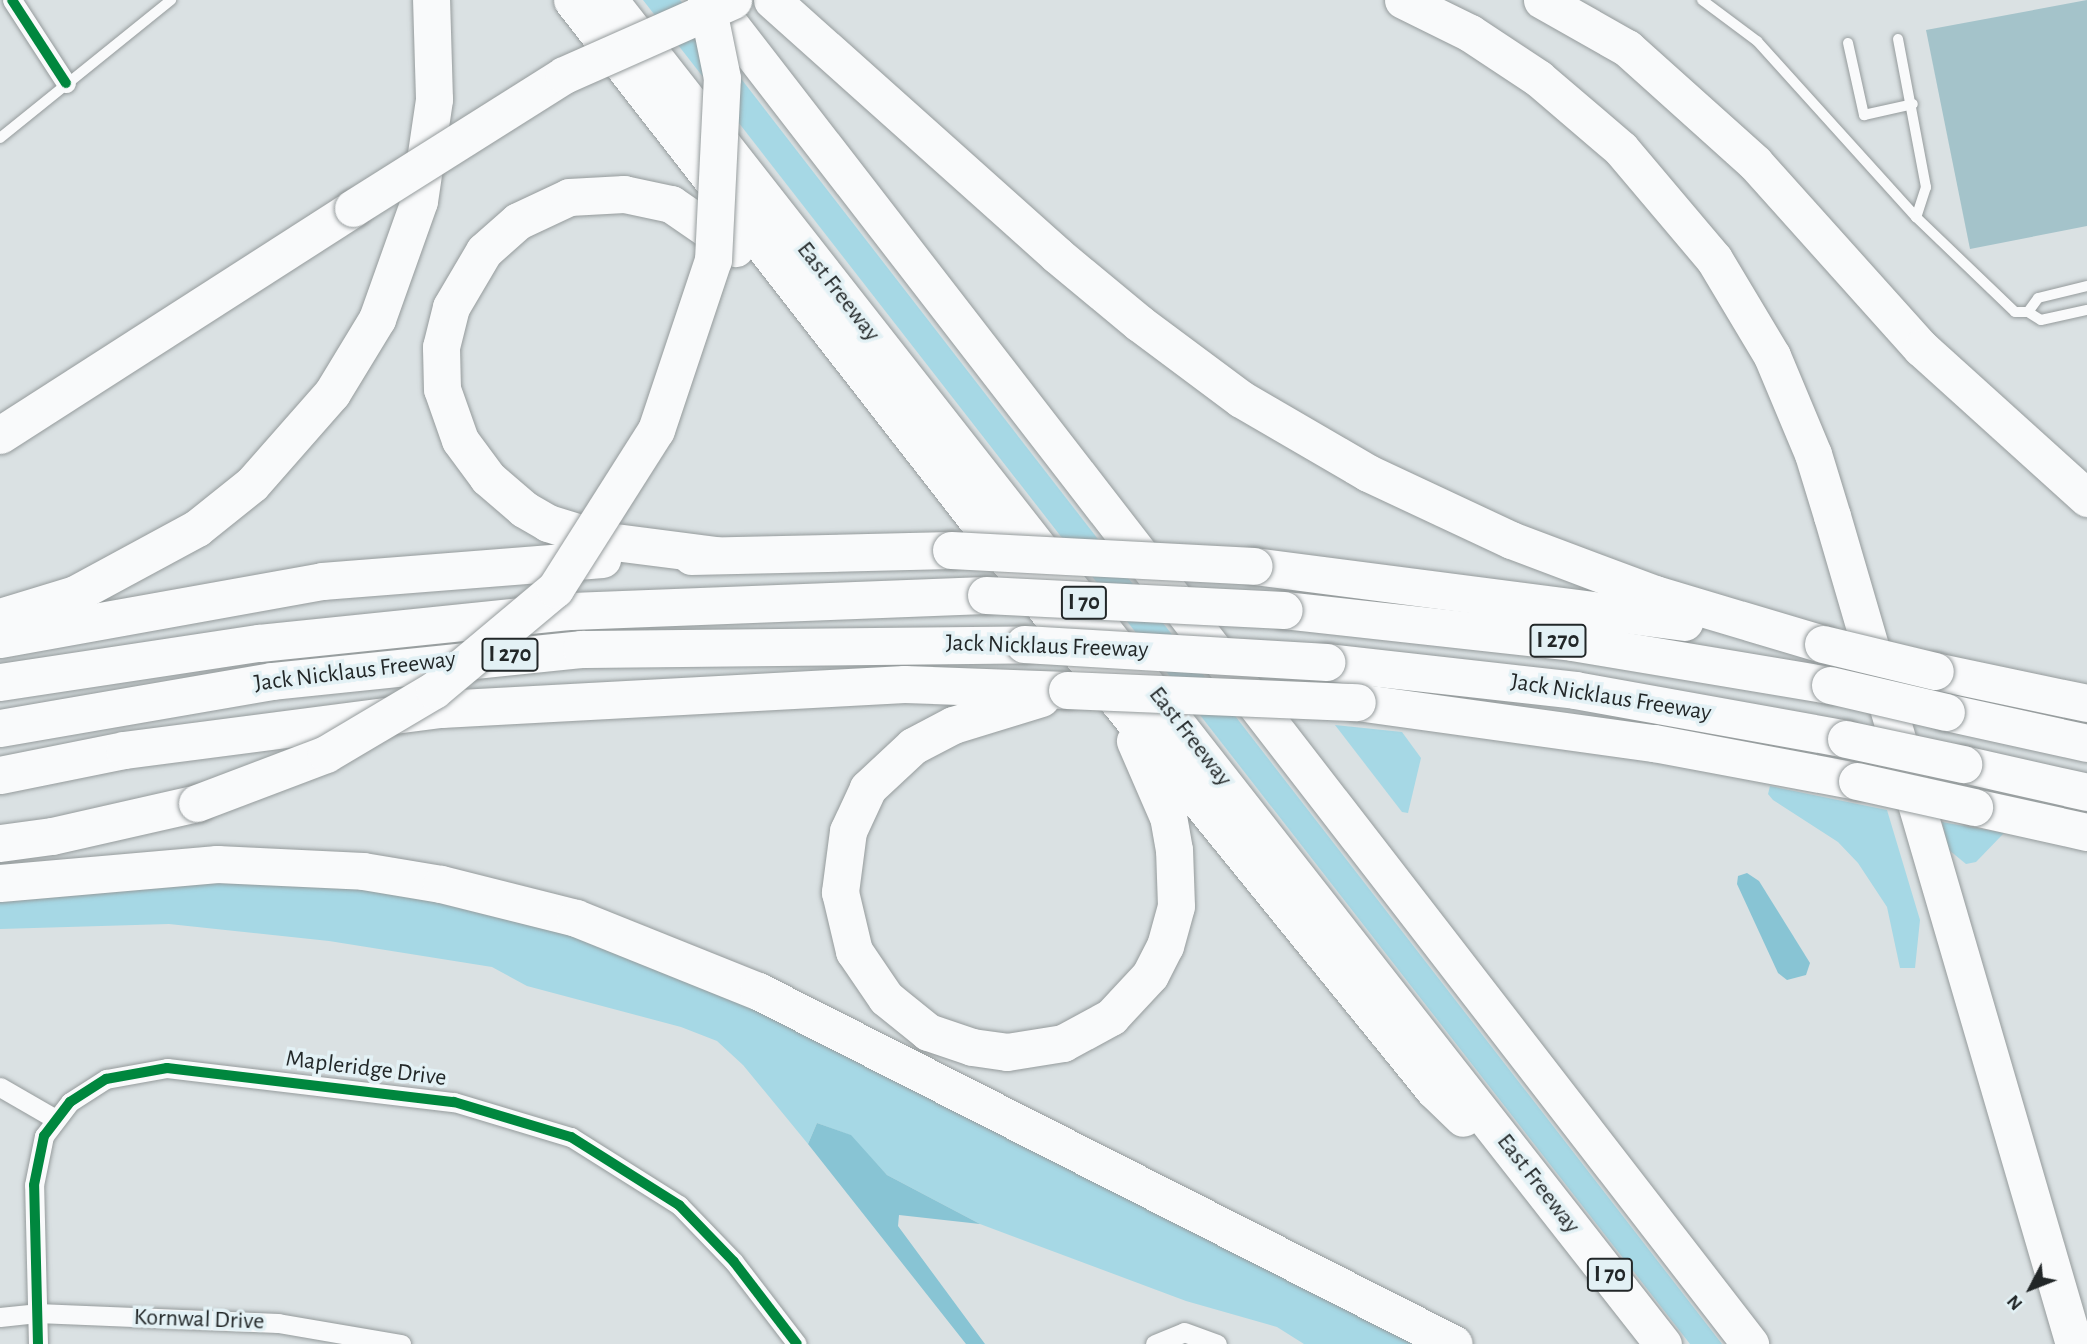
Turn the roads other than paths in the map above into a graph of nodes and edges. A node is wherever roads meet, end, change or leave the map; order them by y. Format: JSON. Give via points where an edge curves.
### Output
{"nodes":[{"id":1,"x":12,"y":0,"type":"edge"},
{"id":2,"x":171,"y":0,"type":"edge"},
{"id":3,"x":431,"y":0,"type":"edge"},
{"id":4,"x":572,"y":0,"type":"edge"},
{"id":5,"x":609,"y":0,"type":"edge"},
{"id":6,"x":708,"y":0,"type":"edge"},
{"id":7,"x":733,"y":0,"type":"edge"},
{"id":8,"x":772,"y":0,"type":"edge"},
{"id":9,"x":1403,"y":0,"type":"edge"},
{"id":10,"x":1542,"y":0,"type":"edge"},
{"id":11,"x":1702,"y":0,"type":"edge"},
{"id":12,"x":1898,"y":39,"type":"dead end"},
{"id":13,"x":1848,"y":43,"type":"dead end"},
{"id":14,"x":66,"y":83,"type":"junction"},
{"id":15,"x":1913,"y":104,"type":"junction"},
{"id":16,"x":0,"y":138,"type":"edge"},
{"id":17,"x":1916,"y":217,"type":"junction"},
{"id":18,"x":2087,"y":286,"type":"edge"},
{"id":19,"x":2087,"y":310,"type":"edge"},
{"id":20,"x":2028,"y":312,"type":"junction"},
{"id":21,"x":867,"y":380,"type":"junction"},
{"id":22,"x":0,"y":435,"type":"edge"},
{"id":23,"x":2087,"y":498,"type":"edge"},
{"id":24,"x":716,"y":555,"type":"junction"},
{"id":25,"x":0,"y":617,"type":"edge"},
{"id":26,"x":0,"y":639,"type":"edge"},
{"id":27,"x":1824,"y":645,"type":"junction"},
{"id":28,"x":0,"y":682,"type":"edge"},
{"id":29,"x":1068,"y":690,"type":"junction"},
{"id":30,"x":1114,"y":696,"type":"junction"},
{"id":31,"x":2087,"y":703,"type":"edge"},
{"id":32,"x":0,"y":728,"type":"edge"},
{"id":33,"x":2087,"y":743,"type":"edge"},
{"id":34,"x":0,"y":775,"type":"edge"},
{"id":35,"x":2087,"y":792,"type":"edge"},
{"id":36,"x":2087,"y":832,"type":"edge"},
{"id":37,"x":0,"y":843,"type":"edge"},
{"id":38,"x":0,"y":883,"type":"edge"},
{"id":39,"x":0,"y":1087,"type":"edge"},
{"id":40,"x":54,"y":1118,"type":"junction"},
{"id":41,"x":1556,"y":1207,"type":"junction"},
{"id":42,"x":37,"y":1313,"type":"junction"},
{"id":43,"x":0,"y":1317,"type":"edge"},
{"id":44,"x":312,"y":1336,"type":"edge"},
{"id":45,"x":38,"y":1344,"type":"edge"},
{"id":46,"x":401,"y":1344,"type":"edge"},
{"id":47,"x":797,"y":1344,"type":"edge"},
{"id":48,"x":1155,"y":1344,"type":"edge"},
{"id":49,"x":1217,"y":1344,"type":"edge"},
{"id":50,"x":1454,"y":1344,"type":"edge"},
{"id":51,"x":1663,"y":1344,"type":"edge"},
{"id":52,"x":1750,"y":1344,"type":"edge"},
{"id":53,"x":2074,"y":1344,"type":"edge"}],
"edges":[{"from":1,"to":14,"type":"street"},
{"from":2,"to":14,"type":"lane"},
{"from":3,"to":25,"type":"highway","via":[[434,99],[419,201],[377,318],[332,393],[251,484],[197,528],[75,594]]},
{"from":4,"to":21,"type":"highway"},
{"from":5,"to":41,"type":"highway","name":"East Freeway","number":"I 70"},
{"from":6,"to":37,"type":"highway","bridge":true,"via":[[722,78],[713,260],[656,430],[555,589],[435,690],[326,754],[197,803]]},
{"from":6,"to":52,"type":"highway","number":"I 70"},
{"from":7,"to":22,"type":"highway","bridge":true,"via":[[564,75]]},
{"from":8,"to":27,"type":"highway","via":[[1057,255],[1241,398],[1368,472],[1511,540],[1655,594]]},
{"from":9,"to":53,"type":"highway","via":[[1505,55],[1605,134],[1684,218],[1772,356],[1813,454],[1832,516]]},
{"from":10,"to":23,"type":"highway","via":[[1627,48],[1755,163],[1922,348]]},
{"from":11,"to":17,"type":"lane","via":[[1757,41]]},
{"from":12,"to":15,"type":"lane"},
{"from":13,"to":15,"type":"lane","via":[[1864,115]]},
{"from":14,"to":16,"type":"lane"},
{"from":15,"to":17,"type":"lane","via":[[1926,187]]},
{"from":17,"to":20,"type":"lane","via":[[2015,312]]},
{"from":18,"to":20,"type":"lane","via":[[2038,298]]},
{"from":19,"to":20,"type":"lane","via":[[2041,320]]},
{"from":21,"to":24,"type":"highway","via":[[734,247],[671,204],[624,194],[569,197],[519,221],[484,251],[451,307],[441,347],[442,389],[450,418],[473,460],[506,494],[548,523],[632,547]]},
{"from":21,"to":30,"type":"highway"},
{"from":24,"to":26,"type":"highway","via":[[556,561],[335,580]]},
{"from":24,"to":27,"type":"highway","bridge":true,"via":[[951,550],[1254,566],[1573,604]]},
{"from":27,"to":31,"type":"highway","bridge":true},
{"from":28,"to":33,"type":"highway","name":"Jack Nicklaus Freeway","number":"I 270","bridge":true,"via":[[259,643],[570,611],[986,595],[1284,610],[1572,642],[1830,685]]},
{"from":29,"to":30,"type":"highway","via":[[953,725],[913,746],[868,788],[848,831],[840,892],[845,925],[862,967],[906,1017],[951,1041],[1007,1052],[1077,1038],[1135,996],[1165,946],[1176,906],[1168,817]]},
{"from":29,"to":34,"type":"highway","via":[[904,684],[441,709],[124,750]]},
{"from":29,"to":36,"type":"highway","bridge":true,"via":[[1357,702],[1617,737],[1857,781]]},
{"from":30,"to":41,"type":"highway","via":[[1434,1090]]},
{"from":32,"to":35,"type":"highway","name":"Jack Nicklaus Freeway","number":"I 270","bridge":true,"via":[[272,681],[582,649],[1024,644],[1326,662],[1575,690],[1846,739]]},
{"from":38,"to":50,"type":"highway","via":[[217,864],[363,871],[441,884],[576,918],[758,991]]},
{"from":39,"to":40,"type":"street"},
{"from":40,"to":42,"type":"street","name":"Mapleridge Drive","via":[[40,1149],[34,1185]]},
{"from":40,"to":47,"type":"street","name":"Mapleridge Drive","via":[[106,1079],[167,1068],[454,1102],[512,1118],[571,1137],[679,1205],[734,1262]]},
{"from":41,"to":51,"type":"highway","name":"East Freeway","number":"I 70"},
{"from":42,"to":43,"type":"street","name":"Kornwal Drive"},
{"from":42,"to":44,"type":"street","name":"Kornwal Drive"},
{"from":42,"to":45,"type":"street","name":"Mapleridge Drive"},
{"from":44,"to":46,"type":"street","name":"Kornwal Drive"},
{"from":48,"to":49,"type":"street","via":[[1184,1332]]}]}
